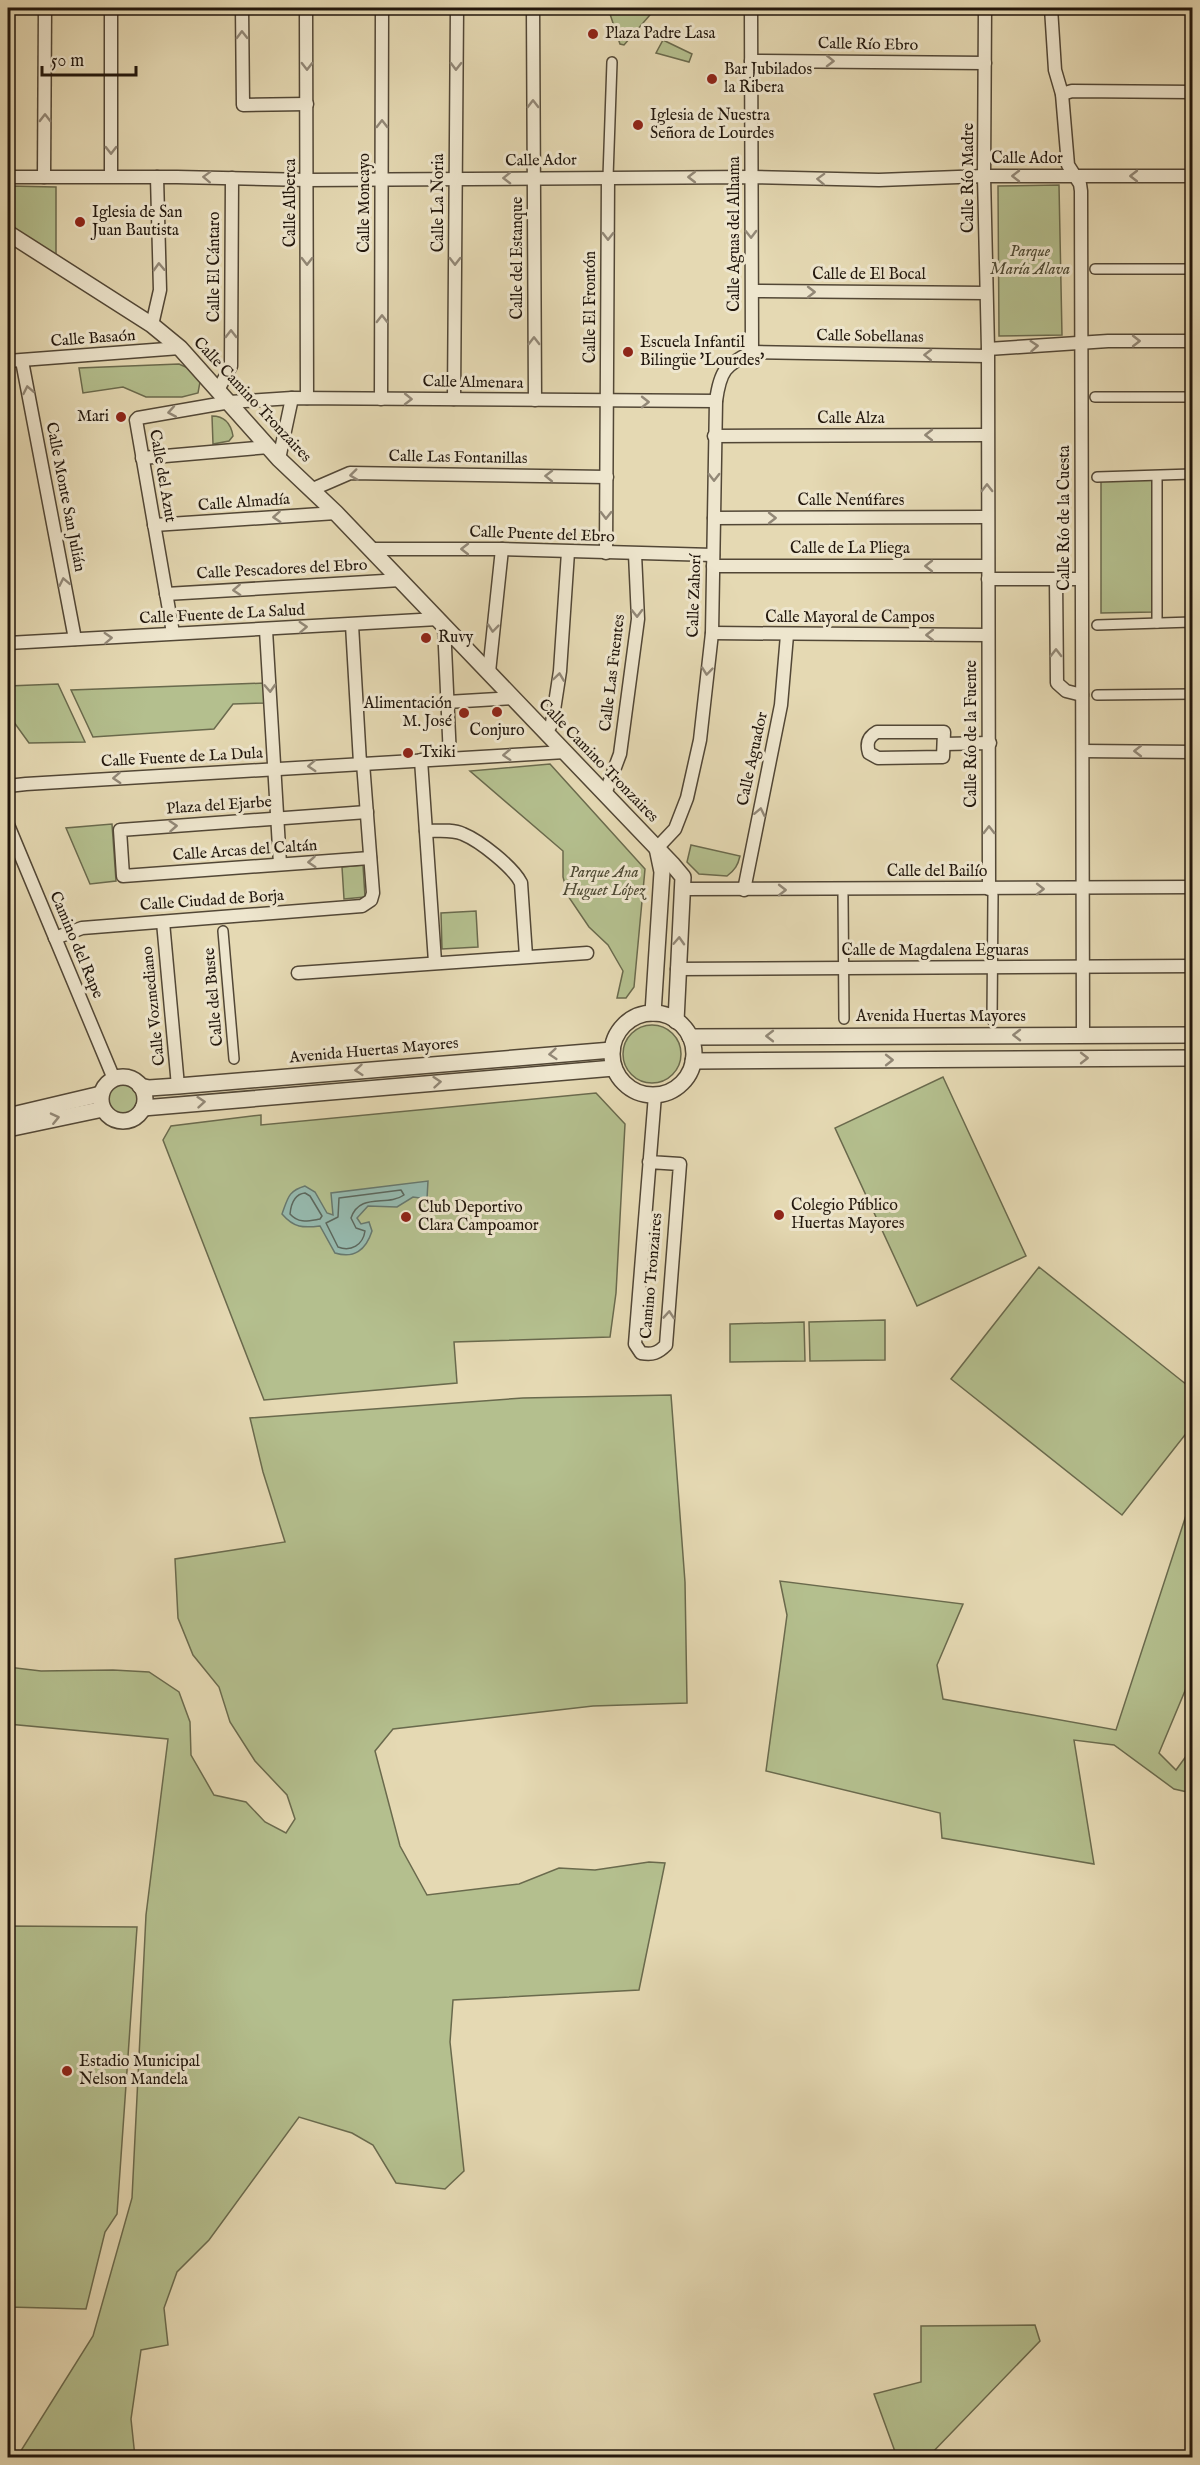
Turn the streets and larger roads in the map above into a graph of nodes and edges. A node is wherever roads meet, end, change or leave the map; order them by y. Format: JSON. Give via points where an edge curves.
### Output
{"nodes":[{"id":1,"x":45,"y":8,"type":"edge"},
{"id":2,"x":111,"y":8,"type":"edge"},
{"id":3,"x":242,"y":8,"type":"edge"},
{"id":4,"x":306,"y":8,"type":"edge"},
{"id":5,"x":382,"y":8,"type":"edge"},
{"id":6,"x":457,"y":8,"type":"edge"},
{"id":7,"x":533,"y":8,"type":"edge"},
{"id":8,"x":752,"y":8,"type":"edge"},
{"id":9,"x":985,"y":8,"type":"edge"},
{"id":10,"x":1051,"y":8,"type":"edge"},
{"id":11,"x":751,"y":61,"type":"junction"},
{"id":12,"x":612,"y":62,"type":"dead end"},
{"id":13,"x":985,"y":63,"type":"junction"},
{"id":14,"x":1192,"y":92,"type":"edge"},
{"id":15,"x":1062,"y":94,"type":"junction"},
{"id":16,"x":307,"y":104,"type":"junction"},
{"id":17,"x":111,"y":176,"type":"junction"},
{"id":18,"x":984,"y":176,"type":"junction"},
{"id":19,"x":1075,"y":176,"type":"junction"},
{"id":20,"x":1192,"y":176,"type":"edge"},
{"id":21,"x":8,"y":177,"type":"edge"},
{"id":22,"x":44,"y":177,"type":"junction"},
{"id":23,"x":157,"y":177,"type":"junction"},
{"id":24,"x":608,"y":177,"type":"junction"},
{"id":25,"x":750,"y":177,"type":"junction"},
{"id":26,"x":232,"y":178,"type":"junction"},
{"id":27,"x":534,"y":178,"type":"junction"},
{"id":28,"x":455,"y":179,"type":"junction"},
{"id":29,"x":307,"y":180,"type":"junction"},
{"id":30,"x":382,"y":180,"type":"junction"},
{"id":31,"x":8,"y":233,"type":"edge"},
{"id":32,"x":1095,"y":269,"type":"dead end"},
{"id":33,"x":1192,"y":269,"type":"edge"},
{"id":34,"x":753,"y":291,"type":"junction"},
{"id":35,"x":986,"y":292,"type":"junction"},
{"id":36,"x":152,"y":325,"type":"junction"},
{"id":37,"x":1192,"y":341,"type":"edge"},
{"id":38,"x":1080,"y":343,"type":"junction"},
{"id":39,"x":180,"y":348,"type":"junction"},
{"id":40,"x":752,"y":352,"type":"junction"},
{"id":41,"x":987,"y":353,"type":"junction"},
{"id":42,"x":8,"y":361,"type":"edge"},
{"id":43,"x":22,"y":361,"type":"junction"},
{"id":44,"x":218,"y":390,"type":"junction"},
{"id":45,"x":1095,"y":397,"type":"dead end"},
{"id":46,"x":1192,"y":397,"type":"edge"},
{"id":47,"x":292,"y":398,"type":"junction"},
{"id":48,"x":307,"y":398,"type":"junction"},
{"id":49,"x":381,"y":399,"type":"junction"},
{"id":50,"x":454,"y":399,"type":"junction"},
{"id":51,"x":535,"y":400,"type":"junction"},
{"id":52,"x":716,"y":401,"type":"junction"},
{"id":53,"x":230,"y":402,"type":"junction"},
{"id":54,"x":607,"y":402,"type":"junction"},
{"id":55,"x":987,"y":435,"type":"junction"},
{"id":56,"x":714,"y":436,"type":"junction"},
{"id":57,"x":274,"y":453,"type":"junction"},
{"id":58,"x":142,"y":458,"type":"junction"},
{"id":59,"x":1192,"y":474,"type":"edge"},
{"id":60,"x":607,"y":477,"type":"junction"},
{"id":61,"x":1096,"y":477,"type":"dead end"},
{"id":62,"x":1157,"y":477,"type":"junction"},
{"id":63,"x":313,"y":489,"type":"junction"},
{"id":64,"x":336,"y":513,"type":"junction"},
{"id":65,"x":987,"y":517,"type":"junction"},
{"id":66,"x":714,"y":518,"type":"junction"},
{"id":67,"x":154,"y":525,"type":"junction"},
{"id":68,"x":370,"y":549,"type":"junction"},
{"id":69,"x":502,"y":549,"type":"junction"},
{"id":70,"x":568,"y":552,"type":"junction"},
{"id":71,"x":606,"y":553,"type":"junction"},
{"id":72,"x":635,"y":554,"type":"junction"},
{"id":73,"x":713,"y":560,"type":"junction"},
{"id":74,"x":987,"y":572,"type":"junction"},
{"id":75,"x":1056,"y":579,"type":"junction"},
{"id":76,"x":1081,"y":579,"type":"junction"},
{"id":77,"x":401,"y":580,"type":"junction"},
{"id":78,"x":166,"y":594,"type":"junction"},
{"id":79,"x":441,"y":622,"type":"junction"},
{"id":80,"x":1192,"y":622,"type":"edge"},
{"id":81,"x":1157,"y":623,"type":"junction"},
{"id":82,"x":352,"y":625,"type":"junction"},
{"id":83,"x":1097,"y":625,"type":"dead end"},
{"id":84,"x":266,"y":630,"type":"junction"},
{"id":85,"x":173,"y":633,"type":"junction"},
{"id":86,"x":712,"y":633,"type":"junction"},
{"id":87,"x":787,"y":635,"type":"junction"},
{"id":88,"x":988,"y":635,"type":"junction"},
{"id":89,"x":75,"y":639,"type":"junction"},
{"id":90,"x":8,"y":643,"type":"edge"},
{"id":91,"x":489,"y":672,"type":"junction"},
{"id":92,"x":1192,"y":694,"type":"edge"},
{"id":93,"x":1082,"y":695,"type":"junction"},
{"id":94,"x":1097,"y":695,"type":"dead end"},
{"id":95,"x":513,"y":698,"type":"junction"},
{"id":96,"x":447,"y":702,"type":"junction"},
{"id":97,"x":546,"y":733,"type":"junction"},
{"id":98,"x":990,"y":743,"type":"junction"},
{"id":99,"x":944,"y":744,"type":"junction"},
{"id":100,"x":1083,"y":751,"type":"junction"},
{"id":101,"x":565,"y":752,"type":"junction"},
{"id":102,"x":1192,"y":752,"type":"edge"},
{"id":103,"x":450,"y":758,"type":"junction"},
{"id":104,"x":421,"y":760,"type":"junction"},
{"id":105,"x":361,"y":763,"type":"junction"},
{"id":106,"x":274,"y":768,"type":"junction"},
{"id":107,"x":8,"y":786,"type":"edge"},
{"id":108,"x":605,"y":794,"type":"junction"},
{"id":109,"x":367,"y":812,"type":"junction"},
{"id":110,"x":277,"y":818,"type":"junction"},
{"id":111,"x":8,"y":825,"type":"edge"},
{"id":112,"x":426,"y":831,"type":"junction"},
{"id":113,"x":657,"y":848,"type":"junction"},
{"id":114,"x":370,"y":858,"type":"junction"},
{"id":115,"x":280,"y":864,"type":"junction"},
{"id":116,"x":123,"y":876,"type":"joint"},
{"id":117,"x":1192,"y":887,"type":"edge"},
{"id":118,"x":1083,"y":888,"type":"junction"},
{"id":119,"x":682,"y":889,"type":"junction"},
{"id":120,"x":744,"y":890,"type":"junction"},
{"id":121,"x":991,"y":892,"type":"junction"},
{"id":122,"x":843,"y":895,"type":"dead end"},
{"id":123,"x":163,"y":922,"type":"junction"},
{"id":124,"x":223,"y":931,"type":"dead end"},
{"id":125,"x":55,"y":938,"type":"junction"},
{"id":126,"x":587,"y":952,"type":"dead end"},
{"id":127,"x":526,"y":956,"type":"junction"},
{"id":128,"x":435,"y":963,"type":"junction"},
{"id":129,"x":1192,"y":966,"type":"edge"},
{"id":130,"x":1084,"y":967,"type":"junction"},
{"id":131,"x":844,"y":968,"type":"junction"},
{"id":132,"x":992,"y":968,"type":"junction"},
{"id":133,"x":677,"y":969,"type":"junction"},
{"id":134,"x":298,"y":973,"type":"dead end"},
{"id":135,"x":653,"y":1013,"type":"junction"},
{"id":136,"x":844,"y":1019,"type":"dead end"},
{"id":137,"x":676,"y":1020,"type":"junction"},
{"id":138,"x":992,"y":1020,"type":"dead end"},
{"id":139,"x":1083,"y":1035,"type":"junction"},
{"id":140,"x":1192,"y":1035,"type":"edge"},
{"id":141,"x":690,"y":1036,"type":"junction"},
{"id":142,"x":612,"y":1050,"type":"junction"},
{"id":143,"x":1192,"y":1058,"type":"edge"},
{"id":144,"x":234,"y":1059,"type":"dead end"},
{"id":145,"x":693,"y":1061,"type":"junction"},
{"id":146,"x":614,"y":1068,"type":"junction"},
{"id":147,"x":114,"y":1079,"type":"junction"},
{"id":148,"x":140,"y":1086,"type":"junction"},
{"id":149,"x":178,"y":1086,"type":"junction"},
{"id":150,"x":655,"y":1095,"type":"junction"},
{"id":151,"x":102,"y":1102,"type":"junction"},
{"id":152,"x":143,"y":1108,"type":"junction"},
{"id":153,"x":8,"y":1116,"type":"edge"},
{"id":154,"x":8,"y":1129,"type":"edge"},
{"id":155,"x":649,"y":1162,"type":"junction"}],
"edges":[{"from":22,"to":1,"type":"street","one_way":true},
{"from":2,"to":17,"type":"street","one_way":true},
{"from":16,"to":3,"type":"street","one_way":true,"via":[[243,105]]},
{"from":4,"to":16,"type":"street","name":"Calle Alberca","one_way":true},
{"from":30,"to":5,"type":"street","name":"Calle Moncayo","one_way":true},
{"from":6,"to":28,"type":"street","name":"Calle La Noria","one_way":true},
{"from":27,"to":7,"type":"street","name":"Calle del Estanque","one_way":true},
{"from":8,"to":11,"type":"street","name":"Calle Aguas del Alhama"},
{"from":9,"to":13,"type":"street","name":"Calle Río Madre"},
{"from":10,"to":15,"type":"street","name":"Calle Río de la Cuesta","via":[[1055,70]]},
{"from":11,"to":13,"type":"street","name":"Calle Río Ebro","one_way":true},
{"from":11,"to":25,"type":"street","name":"Calle Aguas del Alhama"},
{"from":12,"to":24,"type":"street","name":"Calle El Frontón"},
{"from":13,"to":18,"type":"street","name":"Calle Río Madre"},
{"from":14,"to":15,"type":"street"},
{"from":15,"to":19,"type":"street","name":"Calle Río de la Cuesta","via":[[1068,165]]},
{"from":16,"to":29,"type":"street","name":"Calle Alberca"},
{"from":17,"to":22,"type":"street","name":"Calle Ador"},
{"from":17,"to":23,"type":"street","name":"Calle Ador"},
{"from":19,"to":18,"type":"street","name":"Calle Ador","one_way":true},
{"from":18,"to":25,"type":"street","name":"Calle Ador","one_way":true,"via":[[879,180]]},
{"from":18,"to":35,"type":"street","name":"Calle Río Madre"},
{"from":20,"to":19,"type":"street","name":"Calle Ador","one_way":true},
{"from":19,"to":38,"type":"street","name":"Calle Río de la Cuesta","via":[[1081,191]]},
{"from":21,"to":22,"type":"street","name":"Calle Ador"},
{"from":26,"to":23,"type":"street","name":"Calle Ador","one_way":true},
{"from":36,"to":23,"type":"street","one_way":true,"via":[[160,290]]},
{"from":25,"to":24,"type":"street","name":"Calle Ador","one_way":true},
{"from":24,"to":27,"type":"street","name":"Calle Ador"},
{"from":24,"to":54,"type":"street","name":"Calle El Frontón","one_way":true},
{"from":25,"to":34,"type":"street","name":"Calle Aguas del Alhama","one_way":true},
{"from":26,"to":29,"type":"street","name":"Calle Ador"},
{"from":44,"to":26,"type":"street","name":"Calle El Cántaro","one_way":true,"via":[[231,366]]},
{"from":27,"to":28,"type":"street","name":"Calle Ador","one_way":true},
{"from":51,"to":27,"type":"street","name":"Calle del Estanque","one_way":true},
{"from":28,"to":30,"type":"street","name":"Calle Ador"},
{"from":28,"to":50,"type":"street","name":"Calle La Noria","one_way":true},
{"from":29,"to":30,"type":"street","name":"Calle Ador"},
{"from":29,"to":48,"type":"street","name":"Calle Alberca","one_way":true},
{"from":49,"to":30,"type":"street","name":"Calle Moncayo","one_way":true},
{"from":31,"to":36,"type":"street","name":"Calle Camino Tronzaires"},
{"from":32,"to":33,"type":"street"},
{"from":34,"to":35,"type":"street","name":"Calle de El Bocal","one_way":true},
{"from":34,"to":40,"type":"street","name":"Calle Aguas del Alhama"},
{"from":35,"to":41,"type":"street","name":"Calle Río Madre"},
{"from":36,"to":39,"type":"street","name":"Calle Camino Tronzaires"},
{"from":38,"to":37,"type":"street","name":"Calle Sobellanas","one_way":true},
{"from":41,"to":38,"type":"street","name":"Calle Sobellanas","one_way":true},
{"from":38,"to":76,"type":"street","name":"Calle Río de la Cuesta"},
{"from":39,"to":43,"type":"street","name":"Calle Basaón"},
{"from":39,"to":44,"type":"street","name":"Calle Camino Tronzaires"},
{"from":41,"to":40,"type":"street","name":"Calle Sobellanas","one_way":true},
{"from":40,"to":52,"type":"street","name":"Calle Zahorí","via":[[725,369],[719,378]]},
{"from":41,"to":55,"type":"street","name":"Calle Río de la Fuente"},
{"from":42,"to":43,"type":"street","name":"Calle Basaón"},
{"from":89,"to":43,"type":"street","name":"Calle Monte San Julián","one_way":true},
{"from":44,"to":53,"type":"street","name":"Calle Camino Tronzaires"},
{"from":45,"to":46,"type":"street"},
{"from":47,"to":48,"type":"street","name":"Calle Almenara"},
{"from":47,"to":53,"type":"street","name":"Calle Almenara"},
{"from":47,"to":57,"type":"street"},
{"from":48,"to":49,"type":"street","name":"Calle Almenara"},
{"from":49,"to":50,"type":"street","name":"Calle Almenara","one_way":true},
{"from":50,"to":51,"type":"street","name":"Calle Almenara"},
{"from":51,"to":54,"type":"street","name":"Calle Almenara"},
{"from":54,"to":52,"type":"street","name":"Calle Almenara","one_way":true},
{"from":52,"to":56,"type":"street","name":"Calle Zahorí"},
{"from":53,"to":57,"type":"street","name":"Calle Camino Tronzaires"},
{"from":53,"to":58,"type":"street","name":"Calle del Azut","one_way":true,"via":[[138,418]]},
{"from":54,"to":60,"type":"street","name":"Calle El Frontón"},
{"from":55,"to":56,"type":"street","name":"Calle Alza","one_way":true},
{"from":65,"to":55,"type":"street","name":"Calle Río de la Fuente","one_way":true},
{"from":56,"to":66,"type":"street","name":"Calle Zahorí","one_way":true},
{"from":57,"to":58,"type":"street"},
{"from":57,"to":63,"type":"street","name":"Calle Camino Tronzaires"},
{"from":58,"to":67,"type":"street","name":"Calle del Azut"},
{"from":59,"to":62,"type":"street"},
{"from":60,"to":63,"type":"street","name":"Calle Las Fontanillas","one_way":true,"via":[[350,473]]},
{"from":60,"to":71,"type":"street","name":"Calle El Frontón","one_way":true},
{"from":61,"to":62,"type":"street"},
{"from":62,"to":81,"type":"street"},
{"from":63,"to":64,"type":"street","name":"Calle Camino Tronzaires"},
{"from":64,"to":67,"type":"street","name":"Calle Almadía","one_way":true},
{"from":64,"to":68,"type":"street","name":"Calle Camino Tronzaires"},
{"from":66,"to":65,"type":"street","name":"Calle Nenúfares","one_way":true},
{"from":65,"to":74,"type":"street","name":"Calle Río de la Fuente"},
{"from":66,"to":73,"type":"street","name":"Calle Zahorí"},
{"from":67,"to":78,"type":"street","name":"Calle del Azut"},
{"from":69,"to":68,"type":"street","name":"Calle Puente del Ebro","one_way":true},
{"from":68,"to":77,"type":"street","name":"Calle Camino Tronzaires"},
{"from":69,"to":70,"type":"street","name":"Calle Puente del Ebro"},
{"from":69,"to":91,"type":"street","one_way":true},
{"from":70,"to":71,"type":"street","name":"Calle Puente del Ebro"},
{"from":97,"to":70,"type":"street","one_way":true,"via":[[552,723],[560,671]]},
{"from":71,"to":72,"type":"street","name":"Calle Puente del Ebro"},
{"from":72,"to":73,"type":"street","name":"Calle Puente del Ebro"},
{"from":72,"to":108,"type":"street","name":"Calle Las Fuentes","one_way":true,"via":[[638,620],[620,754]]},
{"from":74,"to":73,"type":"street","name":"Calle de La Pliega","one_way":true},
{"from":73,"to":86,"type":"street","name":"Calle Zahorí"},
{"from":74,"to":75,"type":"street"},
{"from":74,"to":88,"type":"street","name":"Calle Río de la Fuente"},
{"from":75,"to":76,"type":"street"},
{"from":93,"to":75,"type":"street","one_way":true,"via":[[1066,691],[1057,683]]},
{"from":76,"to":93,"type":"street","name":"Calle Río de la Cuesta"},
{"from":77,"to":78,"type":"street","name":"Calle Pescadores del Ebro","one_way":true},
{"from":77,"to":79,"type":"street","name":"Calle Camino Tronzaires"},
{"from":78,"to":85,"type":"street","name":"Calle del Azut"},
{"from":79,"to":82,"type":"street","name":"Calle Fuente de La Salud"},
{"from":79,"to":91,"type":"street","name":"Calle Camino Tronzaires"},
{"from":79,"to":96,"type":"street"},
{"from":80,"to":81,"type":"street"},
{"from":81,"to":83,"type":"street"},
{"from":84,"to":82,"type":"street","name":"Calle Fuente de La Salud","one_way":true},
{"from":82,"to":105,"type":"street"},
{"from":84,"to":85,"type":"street","name":"Calle Fuente de La Salud"},
{"from":84,"to":106,"type":"street","one_way":true},
{"from":89,"to":85,"type":"street","name":"Calle Fuente de La Salud","one_way":true},
{"from":86,"to":87,"type":"street","name":"Calle Mayoral de Campos"},
{"from":86,"to":113,"type":"street","name":"Calle Zahorí","one_way":true,"via":[[700,740],[687,798],[675,829]]},
{"from":88,"to":87,"type":"street","name":"Calle Mayoral de Campos","one_way":true},
{"from":120,"to":87,"type":"street","name":"Calle Aguador","one_way":true,"via":[[782,705]]},
{"from":88,"to":98,"type":"street","name":"Calle Río de la Fuente"},
{"from":89,"to":90,"type":"street","name":"Calle Fuente de La Salud"},
{"from":91,"to":95,"type":"street","name":"Calle Camino Tronzaires"},
{"from":92,"to":94,"type":"street"},
{"from":93,"to":100,"type":"street","name":"Calle Río de la Cuesta"},
{"from":95,"to":96,"type":"street","name":"Calle Camino Tronzaires"},
{"from":95,"to":97,"type":"street","name":"Calle Camino Tronzaires"},
{"from":96,"to":103,"type":"street"},
{"from":97,"to":101,"type":"street","name":"Calle Camino Tronzaires"},
{"from":98,"to":99,"type":"street"},
{"from":121,"to":98,"type":"street","name":"Calle Río de la Fuente","one_way":true},
{"from":99,"to":99,"type":"street","via":[[944,732],[877,732],[868,743],[870,753],[878,758],[943,757]]},
{"from":102,"to":100,"type":"street","one_way":true},
{"from":100,"to":118,"type":"street","name":"Calle Río de la Cuesta"},
{"from":101,"to":103,"type":"street","name":"Calle Fuente de La Dula","one_way":true},
{"from":101,"to":108,"type":"street","name":"Calle Camino Tronzaires"},
{"from":103,"to":104,"type":"street","name":"Calle Fuente de La Dula"},
{"from":104,"to":105,"type":"street","name":"Calle Fuente de La Dula"},
{"from":104,"to":112,"type":"street"},
{"from":105,"to":106,"type":"street","name":"Calle Fuente de La Dula","one_way":true},
{"from":105,"to":109,"type":"street"},
{"from":106,"to":107,"type":"street","name":"Calle Fuente de La Dula","one_way":true},
{"from":106,"to":110,"type":"street"},
{"from":108,"to":113,"type":"street","name":"Calle Camino Tronzaires"},
{"from":109,"to":110,"type":"street","name":"Plaza del Ejarbe"},
{"from":109,"to":114,"type":"street"},
{"from":110,"to":115,"type":"street"},
{"from":116,"to":110,"type":"street","name":"Plaza del Ejarbe","one_way":true,"via":[[120,830]]},
{"from":111,"to":125,"type":"street","name":"Camino del Rape"},
{"from":112,"to":127,"type":"street","via":[[464,834],[517,875],[521,883]]},
{"from":112,"to":128,"type":"street"},
{"from":113,"to":119,"type":"street","via":[[683,877]]},
{"from":113,"to":135,"type":"street","via":[[662,872]]},
{"from":114,"to":115,"type":"street","name":"Calle Arcas del Caltán","one_way":true},
{"from":114,"to":123,"type":"street","name":"Calle Ciudad de Borja","via":[[373,893],[362,906]]},
{"from":115,"to":116,"type":"street","name":"Calle Arcas del Caltán"},
{"from":117,"to":118,"type":"street","name":"Calle del Bailío"},
{"from":121,"to":118,"type":"street","name":"Calle del Bailío","one_way":true},
{"from":118,"to":130,"type":"street","name":"Calle Río de la Cuesta"},
{"from":119,"to":120,"type":"street","name":"Calle del Bailío"},
{"from":133,"to":119,"type":"street","one_way":true},
{"from":120,"to":121,"type":"street","name":"Calle del Bailío","one_way":true},
{"from":121,"to":132,"type":"street"},
{"from":122,"to":131,"type":"street"},
{"from":123,"to":125,"type":"street","name":"Calle Ciudad de Borja","via":[[82,928]]},
{"from":123,"to":149,"type":"street","name":"Calle Vozmediano"},
{"from":124,"to":144,"type":"street","name":"Calle del Buste"},
{"from":125,"to":147,"type":"street","name":"Camino del Rape"},
{"from":126,"to":127,"type":"street"},
{"from":127,"to":128,"type":"street"},
{"from":128,"to":134,"type":"street"},
{"from":129,"to":130,"type":"street","name":"Calle de Magdalena Eguaras"},
{"from":130,"to":132,"type":"street","name":"Calle de Magdalena Eguaras"},
{"from":130,"to":139,"type":"street","name":"Calle Río de la Cuesta"},
{"from":131,"to":132,"type":"street","name":"Calle de Magdalena Eguaras"},
{"from":131,"to":133,"type":"street","name":"Calle de Magdalena Eguaras"},
{"from":131,"to":136,"type":"street"},
{"from":132,"to":138,"type":"street"},
{"from":133,"to":137,"type":"street"},
{"from":135,"to":137,"type":"street"},
{"from":135,"to":142,"type":"street","via":[[630,1020],[615,1038]]},
{"from":137,"to":141,"type":"street"},
{"from":139,"to":140,"type":"street","name":"Avenida Huertas Mayores"},
{"from":139,"to":141,"type":"street","name":"Avenida Huertas Mayores","one_way":true},
{"from":141,"to":145,"type":"street"},
{"from":142,"to":146,"type":"street"},
{"from":142,"to":149,"type":"street","name":"Avenida Huertas Mayores","one_way":true},
{"from":145,"to":143,"type":"street","one_way":true},
{"from":145,"to":150,"type":"street","via":[[680,1085]]},
{"from":146,"to":150,"type":"street","via":[[629,1088]]},
{"from":152,"to":146,"type":"street","one_way":true},
{"from":147,"to":148,"type":"street","name":"Avenida Huertas Mayores","via":[[128,1078]]},
{"from":147,"to":151,"type":"street","via":[[108,1082]]},
{"from":148,"to":149,"type":"street","name":"Avenida Huertas Mayores"},
{"from":148,"to":152,"type":"street","via":[[145,1096]]},
{"from":150,"to":155,"type":"street","name":"Camino Tronzaires"},
{"from":151,"to":152,"type":"street","via":[[113,1119],[120,1121],[134,1118]]},
{"from":151,"to":153,"type":"street"},
{"from":154,"to":151,"type":"street","one_way":true},
{"from":155,"to":155,"type":"street","name":"Camino Tronzaires","one_way":true,"via":[[635,1344],[641,1353],[650,1355],[666,1345],[680,1164]]}]}
